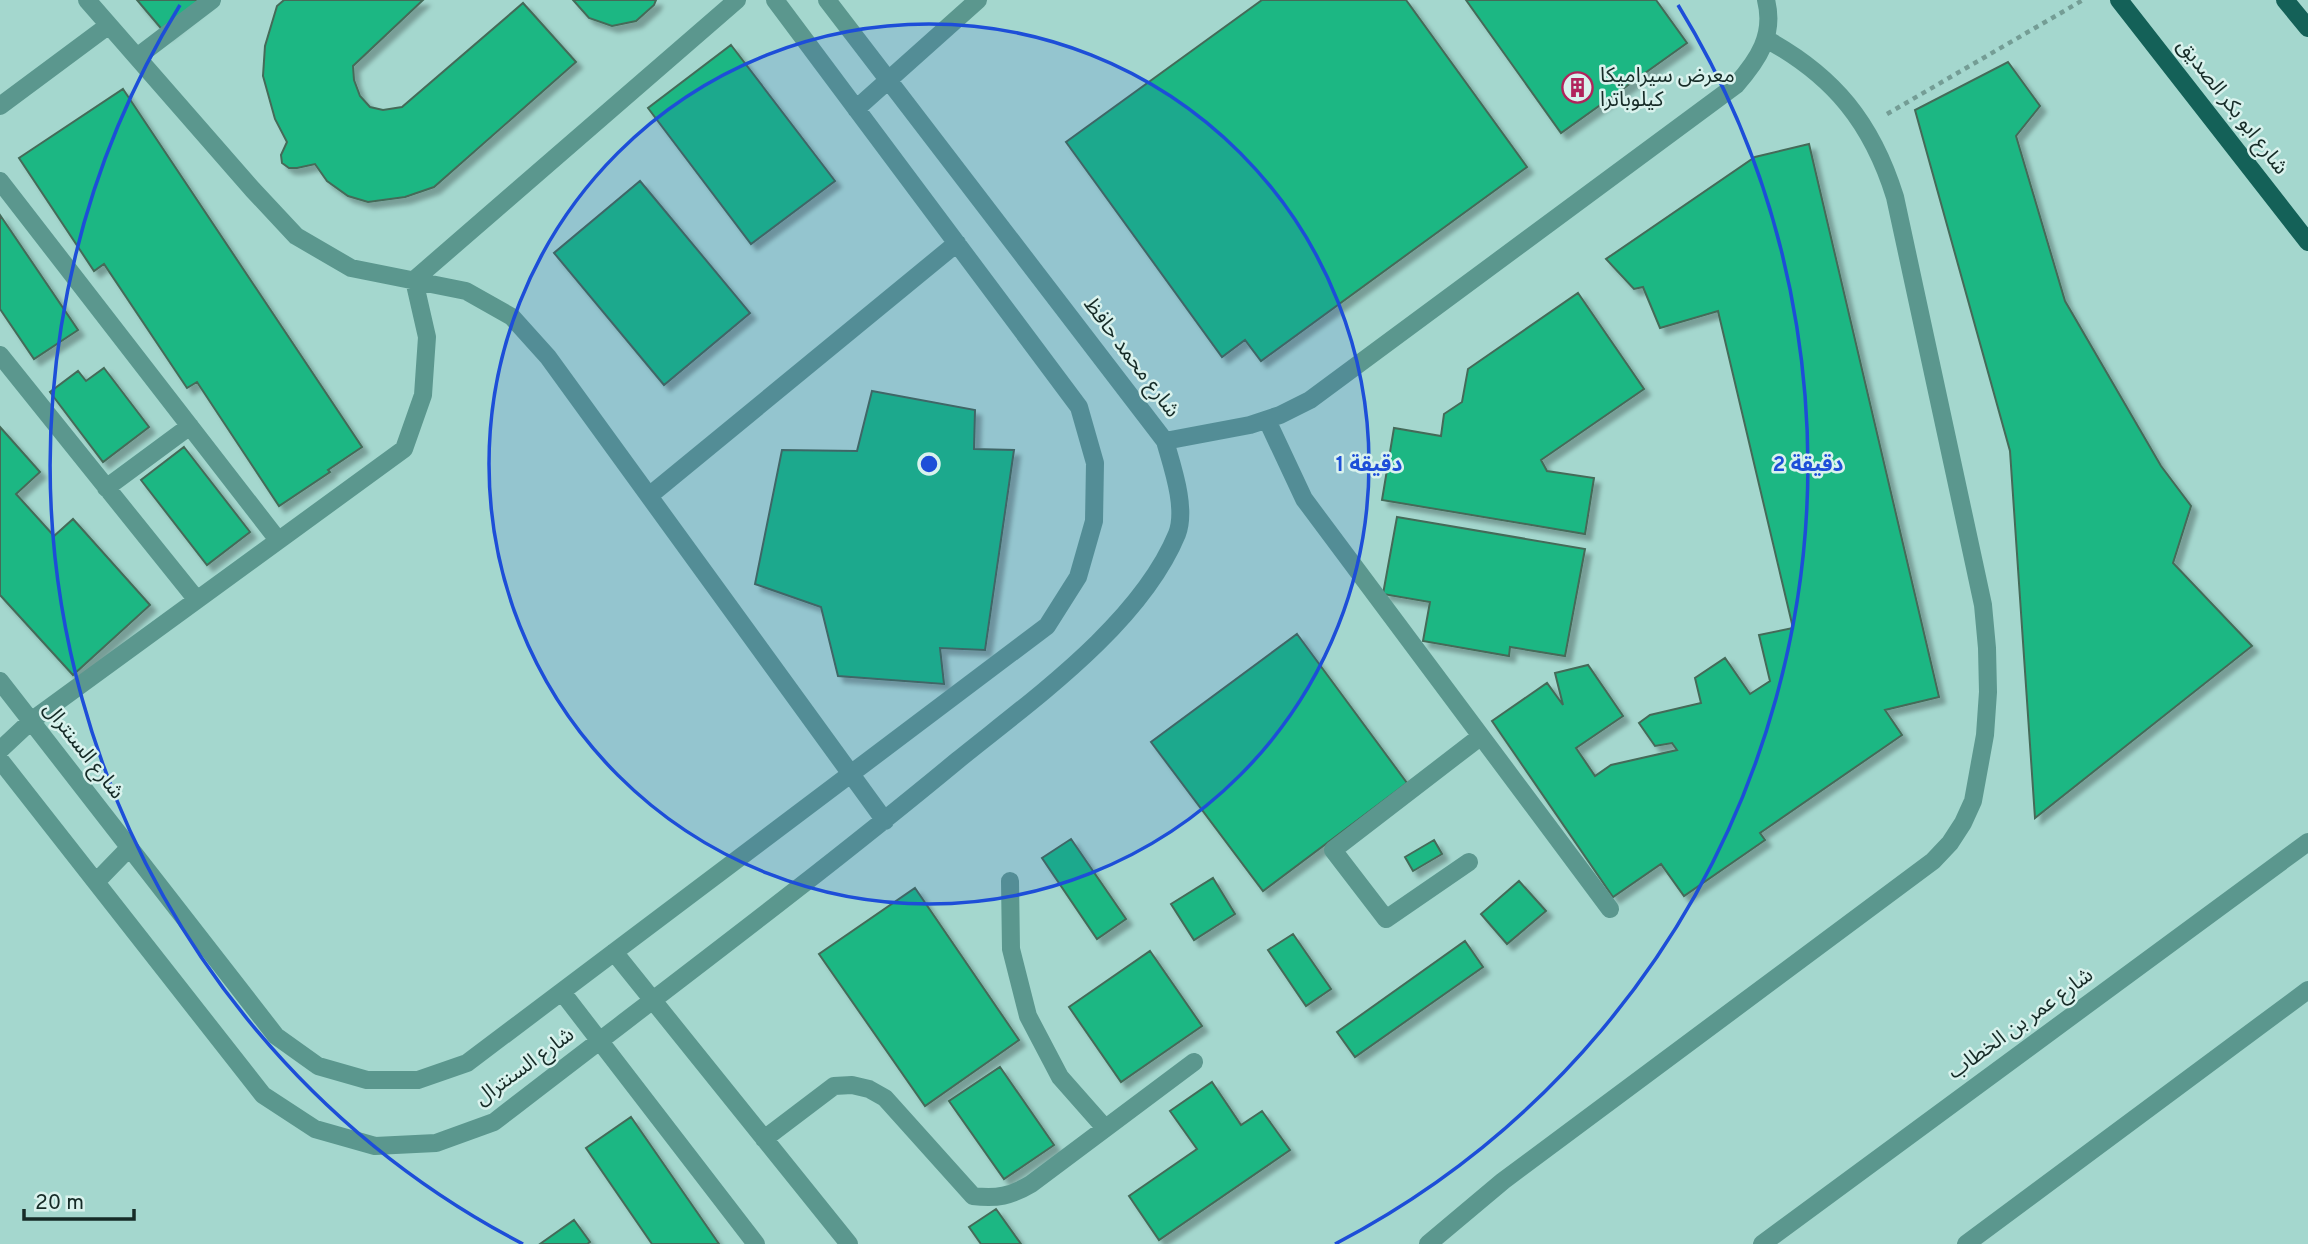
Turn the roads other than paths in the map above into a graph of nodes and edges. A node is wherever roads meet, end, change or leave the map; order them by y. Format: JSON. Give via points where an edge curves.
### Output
{"nodes":[{"id":1,"x":87,"y":0,"type":"edge"},
{"id":2,"x":212,"y":0,"type":"edge"},
{"id":3,"x":737,"y":0,"type":"edge"},
{"id":4,"x":775,"y":0,"type":"edge"},
{"id":5,"x":827,"y":0,"type":"edge"},
{"id":6,"x":978,"y":0,"type":"edge"},
{"id":7,"x":1766,"y":0,"type":"edge"},
{"id":8,"x":2119,"y":0,"type":"edge"},
{"id":9,"x":2285,"y":0,"type":"edge"},
{"id":10,"x":109,"y":25,"type":"junction"},
{"id":11,"x":2308,"y":28,"type":"edge"},
{"id":12,"x":1766,"y":39,"type":"junction"},
{"id":13,"x":136,"y":57,"type":"junction"},
{"id":14,"x":888,"y":80,"type":"junction"},
{"id":15,"x":0,"y":106,"type":"edge"},
{"id":16,"x":856,"y":108,"type":"junction"},
{"id":17,"x":0,"y":181,"type":"edge"},
{"id":18,"x":2308,"y":242,"type":"edge"},
{"id":19,"x":957,"y":243,"type":"junction"},
{"id":20,"x":414,"y":280,"type":"junction"},
{"id":21,"x":0,"y":355,"type":"edge"},
{"id":22,"x":1267,"y":420,"type":"junction"},
{"id":23,"x":190,"y":426,"type":"junction"},
{"id":24,"x":1165,"y":441,"type":"junction"},
{"id":25,"x":106,"y":488,"type":"junction"},
{"id":26,"x":649,"y":496,"type":"junction"},
{"id":27,"x":278,"y":540,"type":"junction"},
{"id":28,"x":197,"y":600,"type":"junction"},
{"id":29,"x":0,"y":681,"type":"edge"},
{"id":30,"x":31,"y":721,"type":"junction"},
{"id":31,"x":1480,"y":737,"type":"junction"},
{"id":32,"x":0,"y":750,"type":"edge"},
{"id":33,"x":0,"y":760,"type":"edge"},
{"id":34,"x":851,"y":775,"type":"junction"},
{"id":35,"x":885,"y":821,"type":"junction"},
{"id":36,"x":2308,"y":842,"type":"edge"},
{"id":37,"x":129,"y":848,"type":"junction"},
{"id":38,"x":1469,"y":862,"type":"dead end"},
{"id":39,"x":97,"y":881,"type":"junction"},
{"id":40,"x":1010,"y":881,"type":"dead end"},
{"id":41,"x":1610,"y":909,"type":"dead end"},
{"id":42,"x":614,"y":952,"type":"junction"},
{"id":43,"x":2308,"y":989,"type":"edge"},
{"id":44,"x":562,"y":992,"type":"junction"},
{"id":45,"x":652,"y":1001,"type":"junction"},
{"id":46,"x":600,"y":1041,"type":"junction"},
{"id":47,"x":1194,"y":1062,"type":"dead end"},
{"id":48,"x":1105,"y":1128,"type":"junction"},
{"id":49,"x":764,"y":1139,"type":"junction"},
{"id":50,"x":1792,"y":1220,"type":"junction"},
{"id":51,"x":756,"y":1244,"type":"edge"},
{"id":52,"x":849,"y":1244,"type":"edge"},
{"id":53,"x":1428,"y":1244,"type":"edge"},
{"id":54,"x":1762,"y":1244,"type":"edge"},
{"id":55,"x":1777,"y":1244,"type":"edge"},
{"id":56,"x":1966,"y":1244,"type":"edge"}],
"edges":[{"from":1,"to":10,"type":"street"},
{"from":2,"to":13,"type":"street"},
{"from":3,"to":20,"type":"street"},
{"from":4,"to":16,"type":"street"},
{"from":5,"to":14,"type":"street","name":"شارع محمد حافظ"},
{"from":6,"to":14,"type":"street"},
{"from":7,"to":12,"type":"street"},
{"from":8,"to":18,"type":"main road","name":"شارع ابو بكر الصديق"},
{"from":9,"to":11,"type":"main road"},
{"from":10,"to":13,"type":"street"},
{"from":10,"to":15,"type":"street"},
{"from":12,"to":22,"type":"street","via":[[1754,64],[1735,85],[1310,400]]},
{"from":12,"to":53,"type":"street","via":[[1793,54],[1839,92],[1886,168],[1983,605],[1988,692],[1973,801],[1950,843],[1933,861],[1503,1181]]},
{"from":13,"to":20,"type":"street","via":[[296,236],[352,268]]},
{"from":14,"to":16,"type":"street"},
{"from":14,"to":24,"type":"street","name":"شارع محمد حافظ"},
{"from":16,"to":19,"type":"street"},
{"from":17,"to":23,"type":"street"},
{"from":19,"to":26,"type":"street"},
{"from":19,"to":34,"type":"street","via":[[1079,407],[1094,463],[1094,521],[1078,576],[1047,626]]},
{"from":20,"to":26,"type":"street","via":[[466,291],[512,317],[548,357]]},
{"from":20,"to":27,"type":"street","via":[[427,337],[424,395],[404,449]]},
{"from":21,"to":25,"type":"street"},
{"from":22,"to":24,"type":"street"},
{"from":22,"to":31,"type":"street","via":[[1304,499]]},
{"from":23,"to":25,"type":"street"},
{"from":23,"to":27,"type":"street"},
{"from":24,"to":35,"type":"street","name":"شارع محمد حافظ","via":[[1180,495],[1178,532],[1147,587],[1084,657]]},
{"from":25,"to":28,"type":"street"},
{"from":26,"to":34,"type":"street"},
{"from":27,"to":28,"type":"street"},
{"from":28,"to":30,"type":"street"},
{"from":29,"to":30,"type":"street","name":"شارع السنترال"},
{"from":30,"to":32,"type":"street"},
{"from":30,"to":37,"type":"street","name":"شارع السنترال"},
{"from":31,"to":38,"type":"street","via":[[1333,850],[1385,919]]},
{"from":31,"to":41,"type":"street"},
{"from":33,"to":39,"type":"street","name":"شارع السنترال"},
{"from":34,"to":35,"type":"street"},
{"from":34,"to":42,"type":"street","name":"شارع السنترال"},
{"from":35,"to":45,"type":"street","name":"شارع السنترال"},
{"from":36,"to":50,"type":"street","name":"شارع عمر بن الخطاب"},
{"from":37,"to":39,"type":"street"},
{"from":37,"to":44,"type":"street","name":"شارع السنترال","via":[[276,1037],[318,1066],[367,1080],[418,1080],[467,1063]]},
{"from":39,"to":46,"type":"street","name":"شارع السنترال","via":[[263,1095],[315,1129],[374,1146],[436,1143],[494,1122]]},
{"from":40,"to":48,"type":"street","via":[[1011,949],[1028,1016],[1060,1077]]},
{"from":42,"to":44,"type":"street","name":"شارع السنترال"},
{"from":42,"to":45,"type":"street"},
{"from":43,"to":56,"type":"street"},
{"from":44,"to":46,"type":"street"},
{"from":45,"to":46,"type":"street","name":"شارع السنترال"},
{"from":45,"to":49,"type":"street"},
{"from":46,"to":51,"type":"street"},
{"from":47,"to":48,"type":"street"},
{"from":48,"to":49,"type":"street","via":[[1014,1195],[994,1199],[973,1196],[885,1098],[869,1089],[834,1086]]},
{"from":49,"to":52,"type":"street"},
{"from":50,"to":54,"type":"street","name":"شارع عمر بن الخطاب"},
{"from":50,"to":55,"type":"street"}]}
